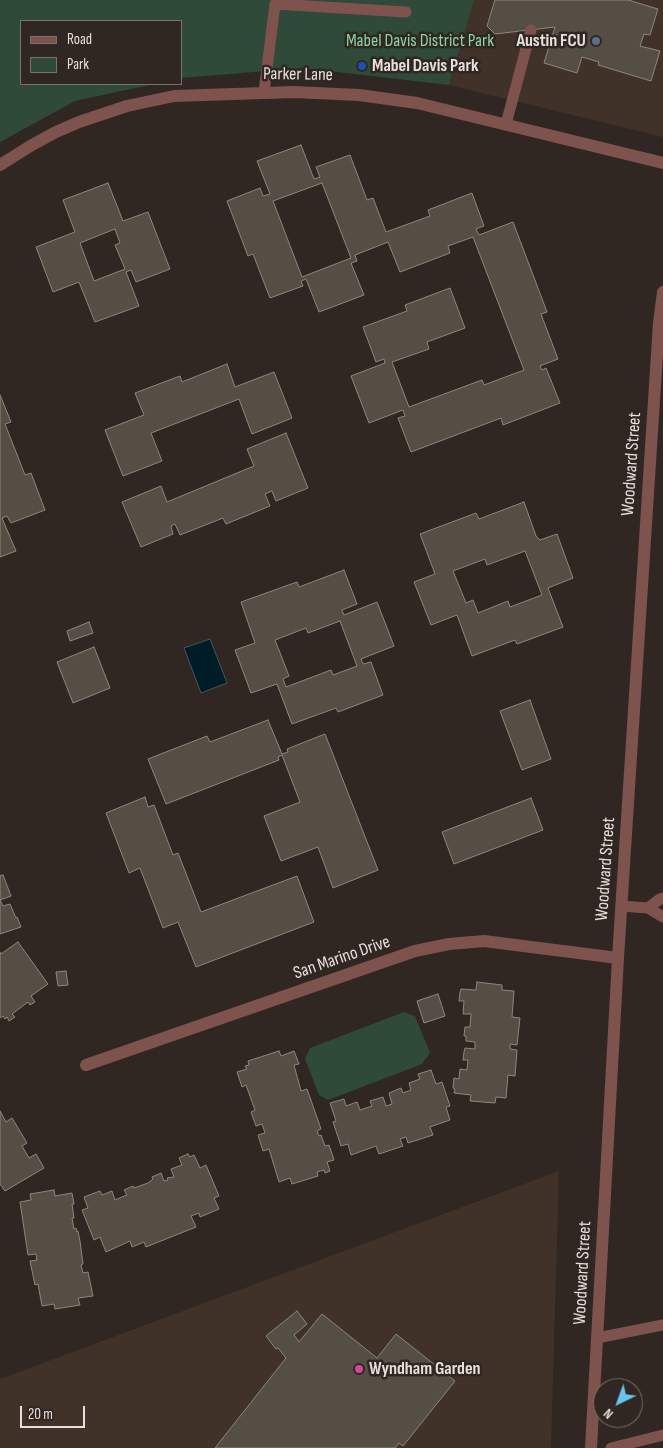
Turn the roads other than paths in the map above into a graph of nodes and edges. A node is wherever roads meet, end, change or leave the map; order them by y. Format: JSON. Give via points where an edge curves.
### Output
{"nodes":[{"id":1,"x":406,"y":12,"type":"dead end"},
{"id":2,"x":531,"y":30,"type":"dead end"},
{"id":3,"x":264,"y":92,"type":"junction"},
{"id":4,"x":506,"y":124,"type":"junction"},
{"id":5,"x":663,"y":162,"type":"edge"},
{"id":6,"x":0,"y":165,"type":"edge"},
{"id":7,"x":663,"y":292,"type":"edge"},
{"id":8,"x":663,"y":898,"type":"edge"},
{"id":9,"x":621,"y":906,"type":"junction"},
{"id":10,"x":648,"y":908,"type":"junction"},
{"id":11,"x":663,"y":917,"type":"edge"},
{"id":12,"x":618,"y":958,"type":"junction"},
{"id":13,"x":86,"y":1065,"type":"dead end"},
{"id":14,"x":663,"y":1325,"type":"edge"},
{"id":15,"x":597,"y":1338,"type":"junction"},
{"id":16,"x":663,"y":1435,"type":"edge"},
{"id":17,"x":591,"y":1448,"type":"edge"},
{"id":18,"x":611,"y":1448,"type":"edge"}],
"edges":[{"from":1,"to":3,"type":"lane","via":[[275,4]]},
{"from":2,"to":4,"type":"lane"},
{"from":3,"to":4,"type":"street","name":"Parker Lane","via":[[325,92],[387,98]]},
{"from":3,"to":6,"type":"street","name":"Parker Lane","via":[[174,96],[127,106],[56,132]]},
{"from":4,"to":5,"type":"street","name":"Parker Lane"},
{"from":7,"to":9,"type":"street","name":"Woodward Street"},
{"from":8,"to":10,"type":"lane"},
{"from":9,"to":10,"type":"lane"},
{"from":9,"to":12,"type":"street","name":"Woodward Street"},
{"from":10,"to":11,"type":"lane"},
{"from":12,"to":13,"type":"street","name":"San Marino Drive","via":[[484,941],[449,944],[415,951]]},
{"from":12,"to":15,"type":"street","name":"Woodward Street"},
{"from":14,"to":15,"type":"lane"},
{"from":15,"to":17,"type":"street","name":"Woodward Street"},
{"from":16,"to":18,"type":"lane"}]}
